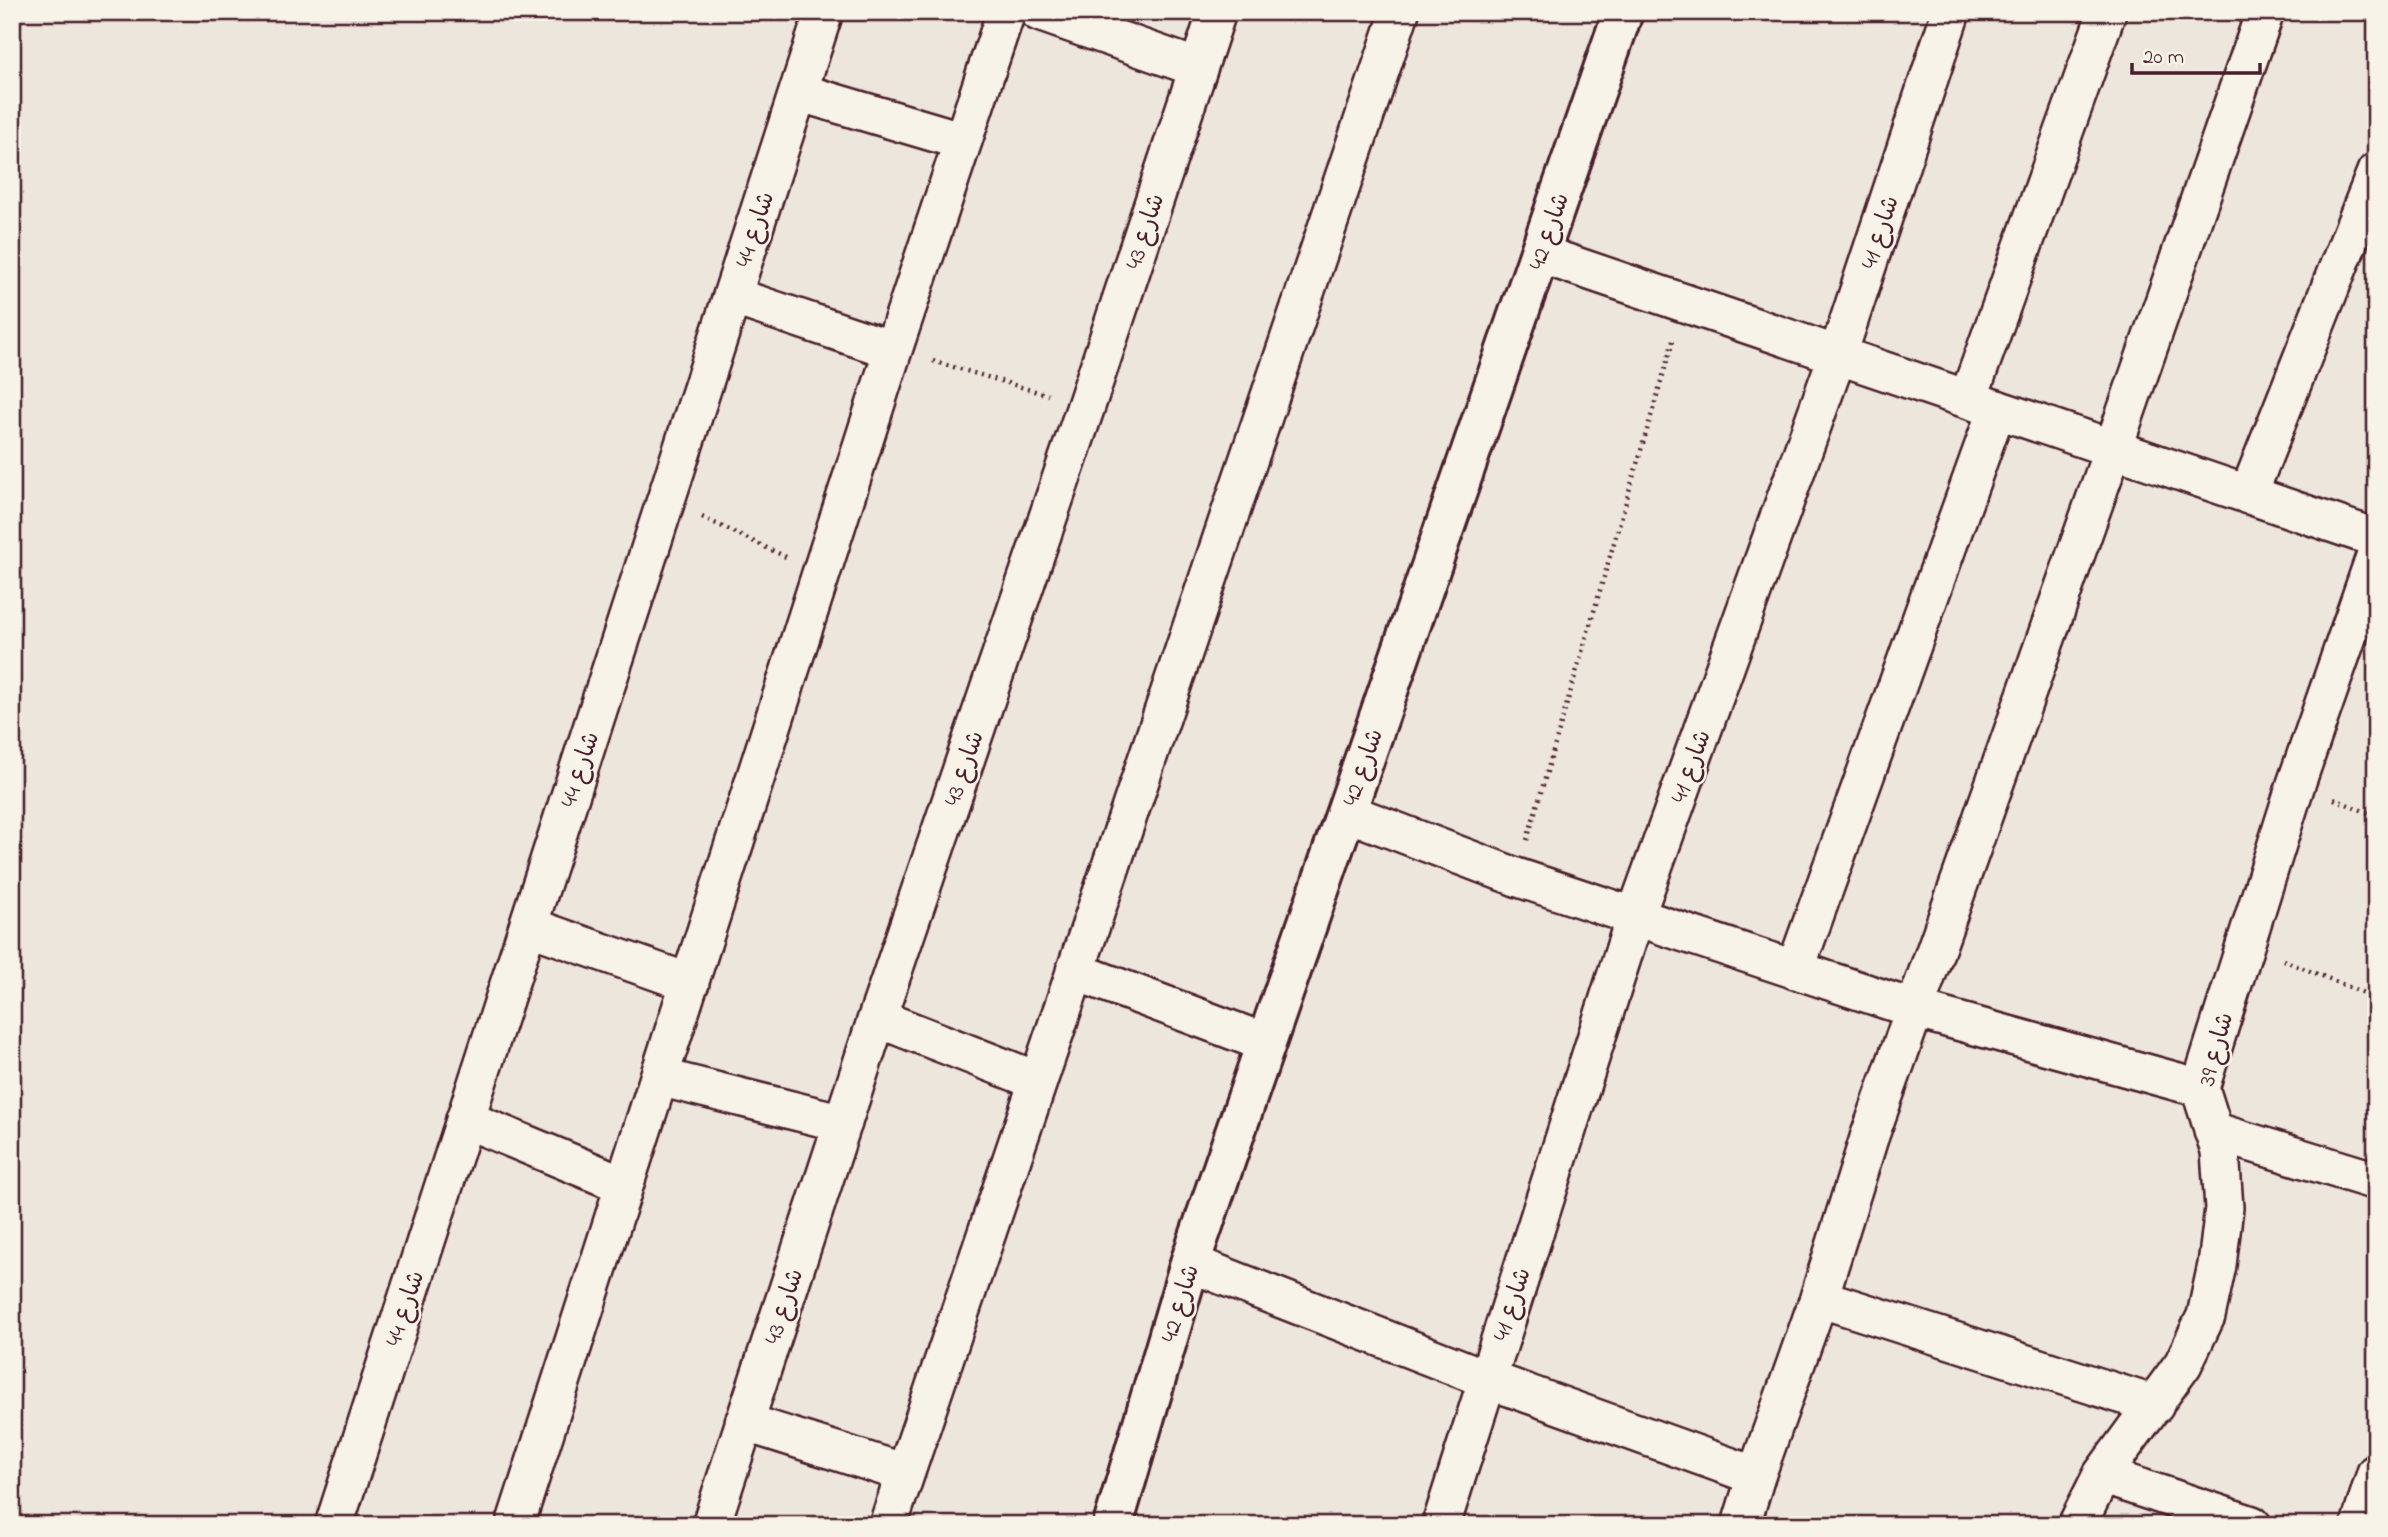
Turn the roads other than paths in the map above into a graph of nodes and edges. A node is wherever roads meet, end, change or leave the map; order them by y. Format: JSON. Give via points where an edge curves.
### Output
{"nodes":[{"id":1,"x":824,"y":12,"type":"edge"},
{"id":2,"x":1006,"y":12,"type":"edge"},
{"id":3,"x":1039,"y":12,"type":"edge"},
{"id":4,"x":1217,"y":12,"type":"edge"},
{"id":5,"x":1400,"y":12,"type":"edge"},
{"id":6,"x":1623,"y":12,"type":"edge"},
{"id":7,"x":1951,"y":12,"type":"edge"},
{"id":8,"x":2107,"y":12,"type":"edge"},
{"id":9,"x":2264,"y":12,"type":"edge"},
{"id":10,"x":1198,"y":68,"type":"junction"},
{"id":11,"x":798,"y":92,"type":"junction"},
{"id":12,"x":963,"y":141,"type":"junction"},
{"id":13,"x":2376,"y":172,"type":"edge"},
{"id":14,"x":1540,"y":254,"type":"junction"},
{"id":15,"x":732,"y":296,"type":"junction"},
{"id":16,"x":893,"y":349,"type":"junction"},
{"id":17,"x":1838,"y":354,"type":"junction"},
{"id":18,"x":1982,"y":404,"type":"junction"},
{"id":19,"x":2113,"y":449,"type":"junction"},
{"id":20,"x":2248,"y":495,"type":"junction"},
{"id":21,"x":2376,"y":538,"type":"edge"},
{"id":22,"x":2376,"y":554,"type":"edge"},
{"id":23,"x":1346,"y":811,"type":"junction"},
{"id":24,"x":1635,"y":917,"type":"junction"},
{"id":25,"x":528,"y":926,"type":"junction"},
{"id":26,"x":1795,"y":970,"type":"junction"},
{"id":27,"x":1075,"y":971,"type":"junction"},
{"id":28,"x":690,"y":984,"type":"junction"},
{"id":29,"x":1914,"y":1009,"type":"junction"},
{"id":30,"x":877,"y":1018,"type":"junction"},
{"id":31,"x":1266,"y":1043,"type":"junction"},
{"id":32,"x":659,"y":1077,"type":"junction"},
{"id":33,"x":1038,"y":1082,"type":"junction"},
{"id":34,"x":2200,"y":1088,"type":"junction"},
{"id":35,"x":465,"y":1119,"type":"junction"},
{"id":36,"x":843,"y":1123,"type":"junction"},
{"id":37,"x":2213,"y":1130,"type":"junction"},
{"id":38,"x":2376,"y":1181,"type":"edge"},
{"id":39,"x":624,"y":1185,"type":"junction"},
{"id":40,"x":1190,"y":1263,"type":"junction"},
{"id":41,"x":1819,"y":1298,"type":"junction"},
{"id":42,"x":1488,"y":1379,"type":"junction"},
{"id":43,"x":2155,"y":1405,"type":"junction"},
{"id":44,"x":744,"y":1422,"type":"junction"},
{"id":45,"x":2376,"y":1473,"type":"edge"},
{"id":46,"x":905,"y":1474,"type":"junction"},
{"id":47,"x":2102,"y":1475,"type":"junction"},
{"id":48,"x":1756,"y":1476,"type":"junction"},
{"id":49,"x":334,"y":1525,"type":"edge"},
{"id":50,"x":515,"y":1525,"type":"edge"},
{"id":51,"x":710,"y":1525,"type":"edge"},
{"id":52,"x":888,"y":1525,"type":"edge"},
{"id":53,"x":1113,"y":1525,"type":"edge"},
{"id":54,"x":1441,"y":1525,"type":"edge"},
{"id":55,"x":1741,"y":1525,"type":"edge"},
{"id":56,"x":2077,"y":1525,"type":"edge"},
{"id":57,"x":2252,"y":1525,"type":"edge"},
{"id":58,"x":2360,"y":1525,"type":"edge"}],
"edges":[{"from":1,"to":11,"type":"street","name":"شارع 44"},
{"from":2,"to":12,"type":"street"},
{"from":3,"to":10,"type":"street"},
{"from":4,"to":10,"type":"street","name":"شارع 43"},
{"from":5,"to":27,"type":"street"},
{"from":6,"to":14,"type":"main road","name":"شارع 42"},
{"from":7,"to":17,"type":"street","name":"شارع 41"},
{"from":8,"to":18,"type":"street"},
{"from":9,"to":19,"type":"street"},
{"from":10,"to":30,"type":"street","name":"شارع 43"},
{"from":11,"to":12,"type":"street"},
{"from":11,"to":15,"type":"street","name":"شارع 44"},
{"from":12,"to":16,"type":"street"},
{"from":13,"to":20,"type":"street"},
{"from":14,"to":17,"type":"street"},
{"from":14,"to":23,"type":"main road","name":"شارع 42"},
{"from":15,"to":16,"type":"street"},
{"from":15,"to":25,"type":"street","name":"شارع 44"},
{"from":16,"to":28,"type":"street"},
{"from":17,"to":18,"type":"street"},
{"from":17,"to":24,"type":"street","name":"شارع 41"},
{"from":18,"to":19,"type":"street"},
{"from":18,"to":26,"type":"street"},
{"from":19,"to":20,"type":"street"},
{"from":19,"to":29,"type":"street"},
{"from":20,"to":21,"type":"street"},
{"from":22,"to":34,"type":"street","name":"شارع 39","via":[[2296,784]]},
{"from":23,"to":24,"type":"street"},
{"from":23,"to":31,"type":"main road","name":"شارع 42"},
{"from":24,"to":26,"type":"street"},
{"from":24,"to":42,"type":"street","name":"شارع 41"},
{"from":25,"to":28,"type":"street"},
{"from":25,"to":35,"type":"street","name":"شارع 44"},
{"from":26,"to":29,"type":"street"},
{"from":27,"to":31,"type":"street"},
{"from":27,"to":33,"type":"street"},
{"from":28,"to":32,"type":"street"},
{"from":29,"to":34,"type":"street"},
{"from":29,"to":41,"type":"street"},
{"from":30,"to":33,"type":"street"},
{"from":30,"to":36,"type":"street","name":"شارع 43"},
{"from":31,"to":40,"type":"main road","name":"شارع 42"},
{"from":32,"to":36,"type":"street"},
{"from":32,"to":39,"type":"street"},
{"from":33,"to":46,"type":"street"},
{"from":34,"to":37,"type":"street","name":"شارع 39"},
{"from":35,"to":39,"type":"street"},
{"from":35,"to":49,"type":"street","name":"شارع 44"},
{"from":36,"to":44,"type":"street","name":"شارع 43"},
{"from":37,"to":38,"type":"street"},
{"from":37,"to":43,"type":"street","name":"شارع 39","via":[[2220,1152],[2224,1208],[2217,1265],[2206,1316],[2183,1364]]},
{"from":39,"to":50,"type":"street"},
{"from":40,"to":42,"type":"street"},
{"from":40,"to":53,"type":"main road","name":"شارع 42"},
{"from":41,"to":43,"type":"street"},
{"from":41,"to":48,"type":"street"},
{"from":42,"to":48,"type":"street"},
{"from":42,"to":54,"type":"street","name":"شارع 41"},
{"from":43,"to":47,"type":"street","name":"شارع 39"},
{"from":44,"to":46,"type":"street"},
{"from":44,"to":51,"type":"street","name":"شارع 43"},
{"from":45,"to":58,"type":"street"},
{"from":46,"to":52,"type":"street"},
{"from":47,"to":56,"type":"street","name":"شارع 39"},
{"from":47,"to":57,"type":"street"},
{"from":48,"to":55,"type":"street"}]}
